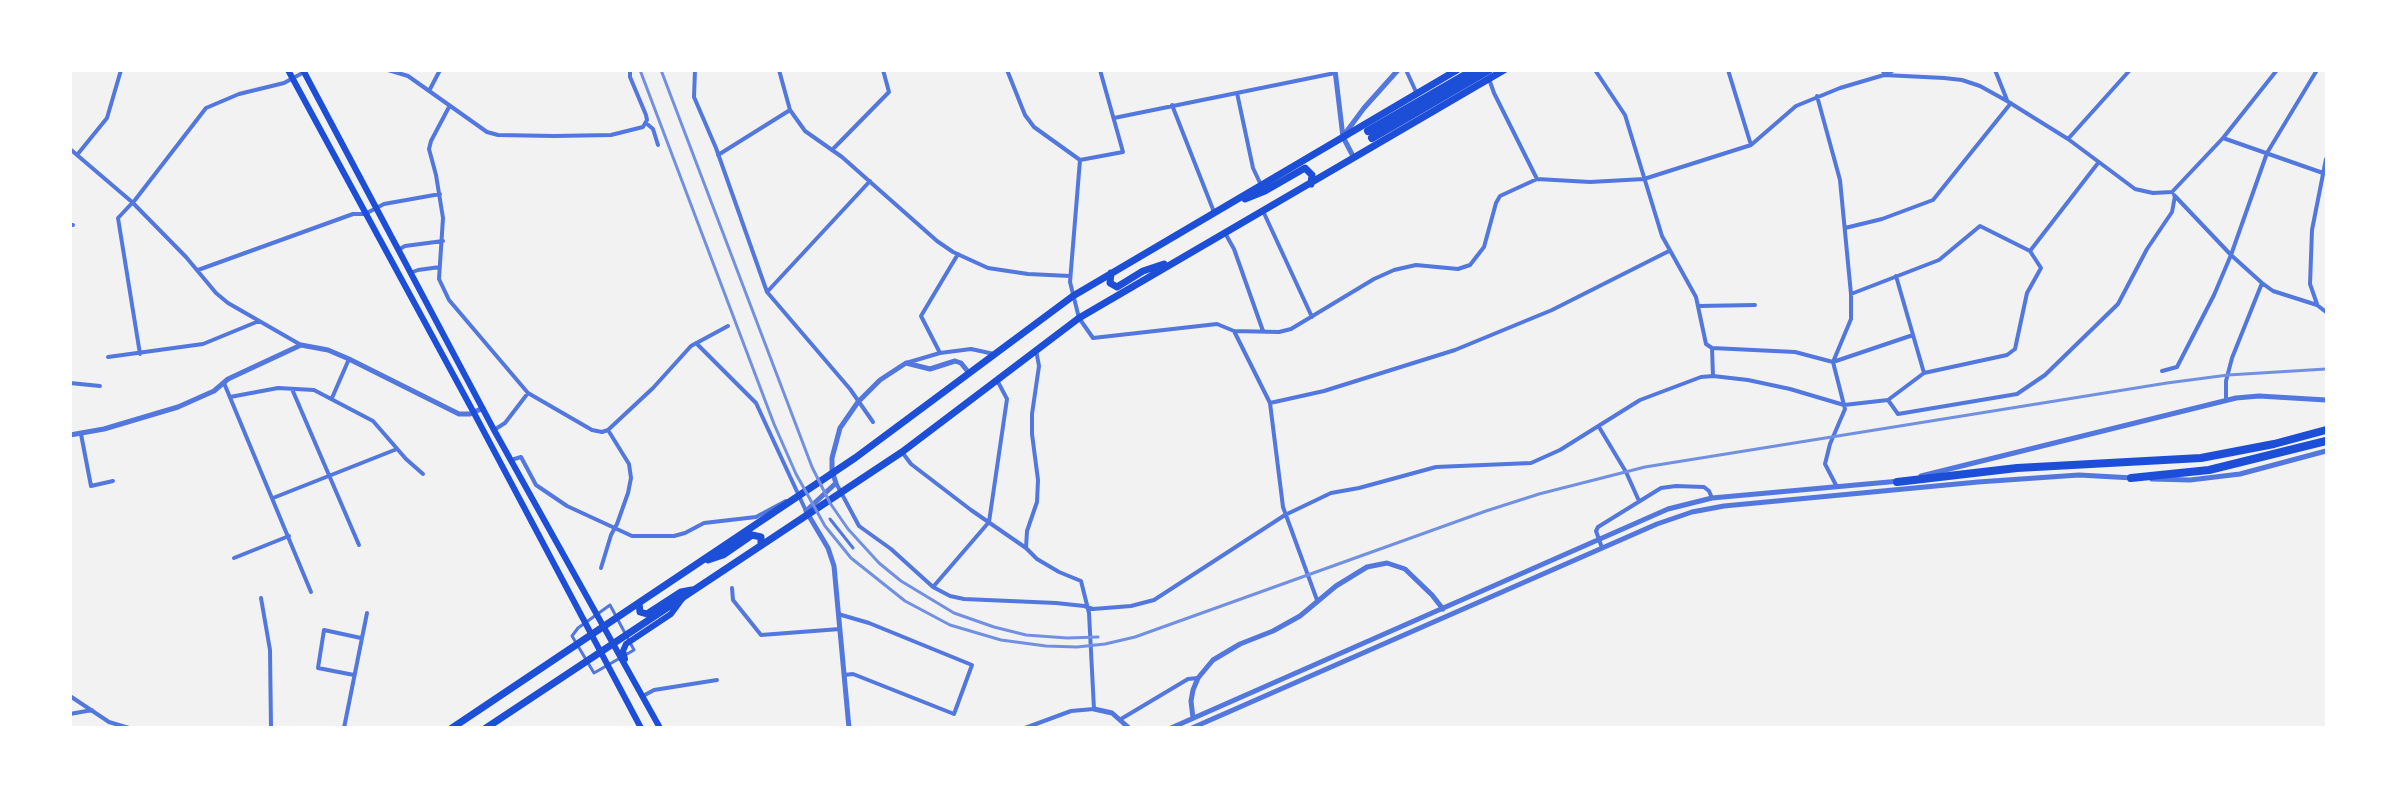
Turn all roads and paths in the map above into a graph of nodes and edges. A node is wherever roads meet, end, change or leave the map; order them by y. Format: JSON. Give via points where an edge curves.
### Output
{"nodes":[{"id":1,"x":121,"y":70,"type":"edge"},
{"id":2,"x":288,"y":70,"type":"edge"},
{"id":3,"x":388,"y":70,"type":"edge"},
{"id":4,"x":440,"y":70,"type":"edge"},
{"id":5,"x":630,"y":70,"type":"edge"},
{"id":6,"x":695,"y":70,"type":"edge"},
{"id":7,"x":779,"y":70,"type":"edge"},
{"id":8,"x":883,"y":70,"type":"edge"},
{"id":9,"x":1006,"y":70,"type":"edge"},
{"id":10,"x":1100,"y":70,"type":"edge"},
{"id":11,"x":1398,"y":70,"type":"edge"},
{"id":12,"x":1406,"y":70,"type":"edge"},
{"id":13,"x":1457,"y":70,"type":"edge"},
{"id":14,"x":1474,"y":70,"type":"edge"},
{"id":15,"x":1504,"y":70,"type":"edge"},
{"id":16,"x":1595,"y":70,"type":"edge"},
{"id":17,"x":1728,"y":70,"type":"edge"},
{"id":18,"x":1894,"y":70,"type":"edge"},
{"id":19,"x":1995,"y":70,"type":"edge"},
{"id":20,"x":2130,"y":70,"type":"edge"},
{"id":21,"x":2277,"y":70,"type":"edge"},
{"id":22,"x":2317,"y":70,"type":"edge"},
{"id":23,"x":305,"y":71,"type":"edge"},
{"id":24,"x":1335,"y":72,"type":"edge"},
{"id":25,"x":1883,"y":73,"type":"edge"},
{"id":26,"x":1489,"y":75,"type":"edge"},
{"id":27,"x":292,"y":79,"type":"junction"},
{"id":28,"x":429,"y":91,"type":"junction"},
{"id":29,"x":1237,"y":93,"type":"junction"},
{"id":30,"x":1417,"y":94,"type":"junction"},
{"id":31,"x":1817,"y":96,"type":"junction"},
{"id":32,"x":2009,"y":102,"type":"junction"},
{"id":33,"x":1172,"y":105,"type":"junction"},
{"id":34,"x":449,"y":107,"type":"junction"},
{"id":35,"x":790,"y":110,"type":"junction"},
{"id":36,"x":1114,"y":118,"type":"junction"},
{"id":37,"x":646,"y":123,"type":"junction"},
{"id":38,"x":1343,"y":137,"type":"junction"},
{"id":39,"x":2223,"y":138,"type":"junction"},
{"id":40,"x":2068,"y":139,"type":"junction"},
{"id":41,"x":658,"y":145,"type":"dead end"},
{"id":42,"x":1751,"y":145,"type":"junction"},
{"id":43,"x":70,"y":149,"type":"edge"},
{"id":44,"x":832,"y":150,"type":"junction"},
{"id":45,"x":2267,"y":153,"type":"junction"},
{"id":46,"x":78,"y":155,"type":"junction"},
{"id":47,"x":718,"y":155,"type":"junction"},
{"id":48,"x":1354,"y":158,"type":"junction"},
{"id":49,"x":2326,"y":159,"type":"edge"},
{"id":50,"x":1080,"y":160,"type":"junction"},
{"id":51,"x":2098,"y":163,"type":"junction"},
{"id":52,"x":2323,"y":174,"type":"junction"},
{"id":53,"x":1537,"y":179,"type":"junction"},
{"id":54,"x":1644,"y":179,"type":"junction"},
{"id":55,"x":870,"y":182,"type":"junction"},
{"id":56,"x":1311,"y":184,"type":"junction"},
{"id":57,"x":1263,"y":188,"type":"junction"},
{"id":58,"x":440,"y":194,"type":"junction"},
{"id":59,"x":2174,"y":194,"type":"junction"},
{"id":60,"x":132,"y":202,"type":"junction"},
{"id":61,"x":375,"y":208,"type":"junction"},
{"id":62,"x":1263,"y":211,"type":"junction"},
{"id":63,"x":1215,"y":213,"type":"junction"},
{"id":64,"x":365,"y":214,"type":"junction"},
{"id":65,"x":1845,"y":228,"type":"junction"},
{"id":66,"x":1225,"y":232,"type":"junction"},
{"id":67,"x":443,"y":241,"type":"junction"},
{"id":68,"x":398,"y":250,"type":"junction"},
{"id":69,"x":1669,"y":251,"type":"junction"},
{"id":70,"x":2030,"y":251,"type":"junction"},
{"id":71,"x":958,"y":254,"type":"junction"},
{"id":72,"x":2231,"y":255,"type":"junction"},
{"id":73,"x":1180,"y":259,"type":"junction"},
{"id":74,"x":440,"y":267,"type":"junction"},
{"id":75,"x":198,"y":270,"type":"junction"},
{"id":76,"x":410,"y":273,"type":"junction"},
{"id":77,"x":1111,"y":273,"type":"junction"},
{"id":78,"x":1070,"y":276,"type":"junction"},
{"id":79,"x":1896,"y":276,"type":"junction"},
{"id":80,"x":2262,"y":283,"type":"junction"},
{"id":81,"x":767,"y":292,"type":"junction"},
{"id":82,"x":1851,"y":294,"type":"junction"},
{"id":83,"x":1073,"y":296,"type":"junction"},
{"id":84,"x":2317,"y":305,"type":"junction"},
{"id":85,"x":1698,"y":306,"type":"junction"},
{"id":86,"x":1755,"y":306,"type":"dead end"},
{"id":87,"x":2326,"y":312,"type":"edge"},
{"id":88,"x":1312,"y":317,"type":"junction"},
{"id":89,"x":1079,"y":318,"type":"junction"},
{"id":90,"x":259,"y":320,"type":"junction"},
{"id":91,"x":728,"y":326,"type":"dead end"},
{"id":92,"x":1234,"y":331,"type":"junction"},
{"id":93,"x":1263,"y":331,"type":"junction"},
{"id":94,"x":1913,"y":335,"type":"junction"},
{"id":95,"x":696,"y":343,"type":"junction"},
{"id":96,"x":301,"y":345,"type":"junction"},
{"id":97,"x":1712,"y":348,"type":"junction"},
{"id":98,"x":1036,"y":349,"type":"junction"},
{"id":99,"x":940,"y":353,"type":"junction"},
{"id":100,"x":140,"y":354,"type":"junction"},
{"id":101,"x":995,"y":354,"type":"junction"},
{"id":102,"x":108,"y":357,"type":"dead end"},
{"id":103,"x":349,"y":359,"type":"junction"},
{"id":104,"x":1833,"y":362,"type":"junction"},
{"id":105,"x":906,"y":363,"type":"junction"},
{"id":106,"x":2162,"y":371,"type":"dead end"},
{"id":107,"x":969,"y":373,"type":"junction"},
{"id":108,"x":1924,"y":373,"type":"junction"},
{"id":109,"x":1713,"y":376,"type":"junction"},
{"id":110,"x":997,"y":380,"type":"junction"},
{"id":111,"x":70,"y":383,"type":"edge"},
{"id":112,"x":224,"y":383,"type":"junction"},
{"id":113,"x":100,"y":386,"type":"dead end"},
{"id":114,"x":292,"y":388,"type":"junction"},
{"id":115,"x":528,"y":393,"type":"junction"},
{"id":116,"x":230,"y":397,"type":"junction"},
{"id":117,"x":332,"y":398,"type":"junction"},
{"id":118,"x":1888,"y":400,"type":"junction"},
{"id":119,"x":2226,"y":400,"type":"junction"},
{"id":120,"x":2326,"y":400,"type":"edge"},
{"id":121,"x":858,"y":402,"type":"junction"},
{"id":122,"x":1270,"y":403,"type":"junction"},
{"id":123,"x":1844,"y":405,"type":"junction"},
{"id":124,"x":483,"y":408,"type":"junction"},
{"id":125,"x":474,"y":413,"type":"junction"},
{"id":126,"x":873,"y":422,"type":"dead end"},
{"id":127,"x":1599,"y":427,"type":"junction"},
{"id":128,"x":494,"y":429,"type":"junction"},
{"id":129,"x":608,"y":430,"type":"junction"},
{"id":130,"x":2326,"y":430,"type":"edge"},
{"id":131,"x":81,"y":434,"type":"junction"},
{"id":132,"x":70,"y":435,"type":"edge"},
{"id":133,"x":2326,"y":441,"type":"edge"},
{"id":134,"x":397,"y":449,"type":"junction"},
{"id":135,"x":2326,"y":451,"type":"edge"},
{"id":136,"x":902,"y":452,"type":"junction"},
{"id":137,"x":511,"y":460,"type":"junction"},
{"id":138,"x":423,"y":474,"type":"dead end"},
{"id":139,"x":329,"y":476,"type":"junction"},
{"id":140,"x":2131,"y":478,"type":"junction"},
{"id":141,"x":113,"y":481,"type":"dead end"},
{"id":142,"x":1897,"y":482,"type":"junction"},
{"id":143,"x":836,"y":483,"type":"junction"},
{"id":144,"x":1837,"y":487,"type":"junction"},
{"id":145,"x":797,"y":495,"type":"junction"},
{"id":146,"x":273,"y":498,"type":"junction"},
{"id":147,"x":1712,"y":498,"type":"junction"},
{"id":148,"x":1639,"y":501,"type":"junction"},
{"id":149,"x":806,"y":512,"type":"junction"},
{"id":150,"x":1285,"y":515,"type":"junction"},
{"id":151,"x":830,"y":519,"type":"dead end"},
{"id":152,"x":723,"y":520,"type":"junction"},
{"id":153,"x":989,"y":522,"type":"junction"},
{"id":154,"x":723,"y":526,"type":"dead end"},
{"id":155,"x":614,"y":529,"type":"junction"},
{"id":156,"x":289,"y":536,"type":"junction"},
{"id":157,"x":1598,"y":538,"type":"junction"},
{"id":158,"x":359,"y":545,"type":"dead end"},
{"id":159,"x":761,"y":545,"type":"junction"},
{"id":160,"x":852,"y":548,"type":"dead end"},
{"id":161,"x":1026,"y":548,"type":"junction"},
{"id":162,"x":1602,"y":549,"type":"junction"},
{"id":163,"x":722,"y":552,"type":"junction"},
{"id":164,"x":234,"y":558,"type":"dead end"},
{"id":165,"x":601,"y":568,"type":"dead end"},
{"id":166,"x":933,"y":587,"type":"junction"},
{"id":167,"x":732,"y":588,"type":"dead end"},
{"id":168,"x":695,"y":589,"type":"junction"},
{"id":169,"x":311,"y":592,"type":"dead end"},
{"id":170,"x":261,"y":598,"type":"dead end"},
{"id":171,"x":682,"y":598,"type":"junction"},
{"id":172,"x":1317,"y":600,"type":"junction"},
{"id":173,"x":639,"y":603,"type":"junction"},
{"id":174,"x":610,"y":605,"type":"joint"},
{"id":175,"x":1088,"y":608,"type":"junction"},
{"id":176,"x":1443,"y":609,"type":"junction"},
{"id":177,"x":367,"y":613,"type":"dead end"},
{"id":178,"x":838,"y":614,"type":"junction"},
{"id":179,"x":604,"y":625,"type":"junction"},
{"id":180,"x":840,"y":629,"type":"junction"},
{"id":181,"x":592,"y":634,"type":"junction"},
{"id":182,"x":361,"y":638,"type":"junction"},
{"id":183,"x":614,"y":644,"type":"junction"},
{"id":184,"x":602,"y":651,"type":"junction"},
{"id":185,"x":354,"y":675,"type":"junction"},
{"id":186,"x":844,"y":675,"type":"junction"},
{"id":187,"x":1198,"y":678,"type":"junction"},
{"id":188,"x":717,"y":680,"type":"dead end"},
{"id":189,"x":70,"y":696,"type":"edge"},
{"id":190,"x":643,"y":696,"type":"junction"},
{"id":191,"x":1094,"y":709,"type":"junction"},
{"id":192,"x":92,"y":710,"type":"junction"},
{"id":193,"x":70,"y":714,"type":"edge"},
{"id":194,"x":1193,"y":718,"type":"junction"},
{"id":195,"x":1121,"y":719,"type":"junction"},
{"id":196,"x":129,"y":728,"type":"edge"},
{"id":197,"x":271,"y":728,"type":"edge"},
{"id":198,"x":344,"y":728,"type":"edge"},
{"id":199,"x":452,"y":728,"type":"edge"},
{"id":200,"x":486,"y":728,"type":"edge"},
{"id":201,"x":641,"y":728,"type":"edge"},
{"id":202,"x":660,"y":728,"type":"edge"},
{"id":203,"x":849,"y":728,"type":"edge"},
{"id":204,"x":1025,"y":728,"type":"edge"},
{"id":205,"x":1129,"y":728,"type":"edge"},
{"id":206,"x":1171,"y":728,"type":"edge"},
{"id":207,"x":1192,"y":728,"type":"edge"}],
"edges":[{"from":1,"to":46,"type":"street","via":[[107,118]]},
{"from":2,"to":27,"type":"main road"},
{"from":3,"to":28,"type":"street","via":[[408,76]]},
{"from":4,"to":28,"type":"street"},
{"from":5,"to":37,"type":"street"},
{"from":6,"to":47,"type":"street","via":[[694,97]]},
{"from":7,"to":35,"type":"street"},
{"from":8,"to":44,"type":"street","via":[[889,92]]},
{"from":9,"to":50,"type":"street","via":[[1025,116],[1034,127]]},
{"from":10,"to":36,"type":"street"},
{"from":11,"to":38,"type":"street"},
{"from":12,"to":30,"type":"street"},
{"from":13,"to":30,"type":"main road"},
{"from":14,"to":26,"type":"highway","via":[[1370,135]]},
{"from":15,"to":26,"type":"main road"},
{"from":16,"to":54,"type":"street","via":[[1625,115]]},
{"from":17,"to":42,"type":"street"},
{"from":18,"to":25,"type":"street"},
{"from":19,"to":32,"type":"street"},
{"from":20,"to":40,"type":"street"},
{"from":21,"to":39,"type":"street"},
{"from":22,"to":45,"type":"street"},
{"from":23,"to":27,"type":"street"},
{"from":23,"to":61,"type":"main road"},
{"from":24,"to":29,"type":"street"},
{"from":24,"to":38,"type":"street"},
{"from":25,"to":31,"type":"street"},
{"from":25,"to":32,"type":"street","via":[[1962,80]]},
{"from":26,"to":48,"type":"main road"},
{"from":26,"to":53,"type":"street","via":[[1494,93]]},
{"from":27,"to":60,"type":"street","via":[[206,108]]},
{"from":27,"to":64,"type":"main road"},
{"from":28,"to":34,"type":"street"},
{"from":29,"to":33,"type":"street"},
{"from":29,"to":57,"type":"street","via":[[1253,168]]},
{"from":30,"to":38,"type":"main road"},
{"from":31,"to":42,"type":"street","via":[[1796,106]]},
{"from":31,"to":65,"type":"street","via":[[1840,180]]},
{"from":32,"to":40,"type":"street"},
{"from":32,"to":65,"type":"street","via":[[1933,200]]},
{"from":33,"to":36,"type":"street"},
{"from":33,"to":63,"type":"street"},
{"from":34,"to":37,"type":"street","via":[[498,135],[602,135],[640,129]]},
{"from":34,"to":58,"type":"street","via":[[429,149]]},
{"from":35,"to":44,"type":"street","via":[[805,131]]},
{"from":35,"to":47,"type":"street"},
{"from":36,"to":50,"type":"street","via":[[1123,152]]},
{"from":37,"to":41,"type":"street","via":[[653,129]]},
{"from":38,"to":48,"type":"street"},
{"from":38,"to":57,"type":"main road"},
{"from":39,"to":45,"type":"street"},
{"from":39,"to":59,"type":"street"},
{"from":40,"to":51,"type":"street"},
{"from":42,"to":54,"type":"street"},
{"from":43,"to":46,"type":"street"},
{"from":44,"to":55,"type":"street"},
{"from":45,"to":52,"type":"street"},
{"from":45,"to":72,"type":"street"},
{"from":46,"to":60,"type":"street"},
{"from":47,"to":81,"type":"street"},
{"from":48,"to":56,"type":"main road"},
{"from":49,"to":52,"type":"street"},
{"from":50,"to":78,"type":"street"},
{"from":51,"to":59,"type":"street","via":[[2135,189]]},
{"from":51,"to":70,"type":"street"},
{"from":52,"to":84,"type":"street","via":[[2312,230],[2310,284]]},
{"from":53,"to":54,"type":"street"},
{"from":53,"to":88,"type":"street","via":[[1500,196],[1485,244],[1470,265],[1458,269],[1416,265],[1395,270]]},
{"from":54,"to":69,"type":"street"},
{"from":55,"to":71,"type":"street","via":[[937,241]]},
{"from":55,"to":81,"type":"street"},
{"from":56,"to":57,"type":"main road","via":[[1312,175],[1305,168]]},
{"from":56,"to":62,"type":"main road"},
{"from":57,"to":63,"type":"main road"},
{"from":58,"to":61,"type":"street"},
{"from":58,"to":67,"type":"street"},
{"from":59,"to":72,"type":"street"},
{"from":59,"to":118,"type":"street","via":[[2172,212],[2118,304],[2038,380],[2017,394],[1898,414]]},
{"from":60,"to":75,"type":"street"},
{"from":60,"to":100,"type":"street","via":[[118,218]]},
{"from":61,"to":64,"type":"street"},
{"from":61,"to":68,"type":"main road"},
{"from":62,"to":66,"type":"main road"},
{"from":62,"to":88,"type":"street"},
{"from":63,"to":77,"type":"main road"},
{"from":64,"to":75,"type":"street","via":[[353,214]]},
{"from":64,"to":125,"type":"main road"},
{"from":65,"to":82,"type":"street"},
{"from":66,"to":73,"type":"main road"},
{"from":66,"to":93,"type":"street"},
{"from":67,"to":68,"type":"street"},
{"from":67,"to":74,"type":"street"},
{"from":68,"to":76,"type":"main road"},
{"from":69,"to":85,"type":"street"},
{"from":69,"to":122,"type":"street","via":[[1552,310],[1455,350],[1324,391]]},
{"from":70,"to":79,"type":"street","via":[[1980,226],[1939,260]]},
{"from":70,"to":108,"type":"street","via":[[2041,268],[2027,293],[2015,349],[2007,355]]},
{"from":71,"to":78,"type":"street","via":[[995,269]]},
{"from":71,"to":99,"type":"street","via":[[921,316]]},
{"from":72,"to":80,"type":"street"},
{"from":72,"to":106,"type":"street","via":[[2177,367]]},
{"from":73,"to":77,"type":"main road","via":[[1143,271],[1117,286],[1110,283]]},
{"from":73,"to":89,"type":"main road"},
{"from":74,"to":76,"type":"street"},
{"from":74,"to":115,"type":"street","via":[[439,279],[449,300]]},
{"from":75,"to":90,"type":"street","via":[[228,303]]},
{"from":76,"to":124,"type":"main road"},
{"from":77,"to":83,"type":"main road"},
{"from":78,"to":83,"type":"street"},
{"from":79,"to":82,"type":"street"},
{"from":79,"to":94,"type":"street"},
{"from":80,"to":84,"type":"street"},
{"from":80,"to":119,"type":"street","via":[[2232,358]]},
{"from":81,"to":121,"type":"street"},
{"from":82,"to":104,"type":"street","via":[[1851,319]]},
{"from":83,"to":89,"type":"street"},
{"from":83,"to":101,"type":"main road"},
{"from":84,"to":87,"type":"street"},
{"from":85,"to":86,"type":"street"},
{"from":85,"to":97,"type":"street","via":[[1706,344]]},
{"from":88,"to":93,"type":"street","via":[[1291,329]]},
{"from":89,"to":92,"type":"street","via":[[1093,338],[1218,324]]},
{"from":89,"to":98,"type":"main road"},
{"from":90,"to":96,"type":"street"},
{"from":90,"to":100,"type":"street","via":[[202,344]]},
{"from":91,"to":95,"type":"street"},
{"from":92,"to":93,"type":"street"},
{"from":92,"to":122,"type":"street"},
{"from":94,"to":104,"type":"street"},
{"from":94,"to":108,"type":"street"},
{"from":95,"to":129,"type":"street"},
{"from":95,"to":145,"type":"street","via":[[756,403]]},
{"from":96,"to":103,"type":"street"},
{"from":96,"to":112,"type":"street"},
{"from":97,"to":104,"type":"street","via":[[1795,352]]},
{"from":97,"to":109,"type":"street"},
{"from":98,"to":110,"type":"main road"},
{"from":98,"to":161,"type":"street","via":[[1039,366],[1032,435],[1038,480]]},
{"from":99,"to":101,"type":"street","via":[[971,349]]},
{"from":99,"to":105,"type":"street"},
{"from":100,"to":102,"type":"street"},
{"from":101,"to":107,"type":"main road"},
{"from":103,"to":117,"type":"street"},
{"from":103,"to":125,"type":"street","via":[[459,414]]},
{"from":104,"to":123,"type":"street"},
{"from":105,"to":107,"type":"street","via":[[930,369],[955,361]]},
{"from":105,"to":121,"type":"street","via":[[880,380]]},
{"from":107,"to":163,"type":"main road"},
{"from":108,"to":118,"type":"street"},
{"from":109,"to":123,"type":"street","via":[[1790,389]]},
{"from":109,"to":127,"type":"street","via":[[1640,400]]},
{"from":110,"to":136,"type":"main road"},
{"from":110,"to":153,"type":"street","via":[[1007,399]]},
{"from":111,"to":113,"type":"street"},
{"from":112,"to":116,"type":"street"},
{"from":112,"to":131,"type":"street","via":[[178,407]]},
{"from":114,"to":116,"type":"street"},
{"from":114,"to":117,"type":"street","via":[[314,390]]},
{"from":114,"to":139,"type":"street"},
{"from":115,"to":128,"type":"street","via":[[505,423]]},
{"from":115,"to":129,"type":"street","via":[[592,430]]},
{"from":116,"to":146,"type":"street"},
{"from":117,"to":134,"type":"street","via":[[373,421]]},
{"from":118,"to":123,"type":"street"},
{"from":119,"to":120,"type":"street","via":[[2259,396]]},
{"from":119,"to":142,"type":"street"},
{"from":121,"to":126,"type":"street"},
{"from":121,"to":143,"type":"street","via":[[840,428],[833,449]]},
{"from":122,"to":150,"type":"street"},
{"from":123,"to":144,"type":"street","via":[[1825,464]]},
{"from":124,"to":125,"type":"street"},
{"from":124,"to":128,"type":"main road"},
{"from":125,"to":181,"type":"main road"},
{"from":127,"to":148,"type":"street"},
{"from":127,"to":150,"type":"street","via":[[1531,463],[1436,467],[1331,493]]},
{"from":128,"to":137,"type":"main road"},
{"from":129,"to":155,"type":"street","via":[[628,464],[631,478]]},
{"from":130,"to":142,"type":"highway","via":[[2201,458],[2017,468]]},
{"from":131,"to":132,"type":"street"},
{"from":131,"to":141,"type":"street","via":[[91,486]]},
{"from":133,"to":140,"type":"highway","via":[[2228,466]]},
{"from":134,"to":138,"type":"street"},
{"from":134,"to":139,"type":"street"},
{"from":135,"to":140,"type":"street","via":[[2240,474],[2190,480]]},
{"from":136,"to":153,"type":"street","via":[[911,464]]},
{"from":136,"to":159,"type":"main road"},
{"from":137,"to":155,"type":"street","via":[[521,457],[536,485],[567,506]]},
{"from":137,"to":179,"type":"main road"},
{"from":139,"to":146,"type":"street"},
{"from":139,"to":158,"type":"street"},
{"from":140,"to":162,"type":"street","via":[[2050,477],[1724,506],[1672,519]]},
{"from":142,"to":144,"type":"street"},
{"from":143,"to":149,"type":"street"},
{"from":143,"to":166,"type":"street","via":[[859,526]]},
{"from":144,"to":147,"type":"street"},
{"from":145,"to":149,"type":"street"},
{"from":145,"to":152,"type":"street","via":[[756,517]]},
{"from":146,"to":156,"type":"street"},
{"from":147,"to":148,"type":"street","via":[[1704,487],[1676,486],[1661,488]]},
{"from":147,"to":157,"type":"street","via":[[1668,509]]},
{"from":148,"to":157,"type":"street","via":[[1598,526]]},
{"from":149,"to":178,"type":"street","via":[[831,558]]},
{"from":150,"to":172,"type":"street"},
{"from":150,"to":175,"type":"street","via":[[1154,600],[1131,606]]},
{"from":151,"to":160,"type":"street"},
{"from":152,"to":154,"type":"street"},
{"from":152,"to":155,"type":"street","via":[[704,523],[674,536],[632,536]]},
{"from":153,"to":161,"type":"street"},
{"from":153,"to":166,"type":"street"},
{"from":155,"to":165,"type":"street"},
{"from":156,"to":164,"type":"street"},
{"from":156,"to":169,"type":"street"},
{"from":157,"to":162,"type":"street"},
{"from":157,"to":176,"type":"street"},
{"from":159,"to":163,"type":"main road","via":[[759,536],[752,535]]},
{"from":159,"to":168,"type":"main road"},
{"from":161,"to":175,"type":"street","via":[[1045,566],[1081,581]]},
{"from":162,"to":207,"type":"street"},
{"from":163,"to":173,"type":"main road","via":[[695,565]]},
{"from":166,"to":175,"type":"street","via":[[964,599]]},
{"from":167,"to":180,"type":"street","via":[[733,600],[761,635]]},
{"from":168,"to":171,"type":"main road"},
{"from":168,"to":173,"type":"main road","via":[[681,592],[647,614],[640,612]]},
{"from":170,"to":197,"type":"street","via":[[271,659]]},
{"from":171,"to":183,"type":"main road"},
{"from":171,"to":190,"type":"main road","via":[[671,614],[624,647],[623,655]]},
{"from":172,"to":176,"type":"street","via":[[1352,574],[1387,563],[1405,569]]},
{"from":172,"to":187,"type":"street","via":[[1300,616],[1220,655]]},
{"from":173,"to":179,"type":"main road"},
{"from":174,"to":174,"type":"street","via":[[634,650],[594,673],[572,636]]},
{"from":175,"to":191,"type":"street"},
{"from":176,"to":194,"type":"street"},
{"from":177,"to":182,"type":"street"},
{"from":178,"to":180,"type":"street"},
{"from":178,"to":186,"type":"street","via":[[972,665],[954,714],[853,674]]},
{"from":179,"to":181,"type":"main road"},
{"from":179,"to":183,"type":"main road"},
{"from":180,"to":186,"type":"street"},
{"from":181,"to":184,"type":"main road"},
{"from":181,"to":199,"type":"main road"},
{"from":182,"to":185,"type":"street"},
{"from":182,"to":185,"type":"street","via":[[324,630],[318,668]]},
{"from":183,"to":184,"type":"main road"},
{"from":183,"to":190,"type":"main road"},
{"from":184,"to":200,"type":"main road"},
{"from":184,"to":201,"type":"main road"},
{"from":185,"to":198,"type":"street"},
{"from":186,"to":203,"type":"street"},
{"from":187,"to":194,"type":"street","via":[[1191,701]]},
{"from":187,"to":195,"type":"street","via":[[1188,679]]},
{"from":188,"to":190,"type":"street","via":[[654,690]]},
{"from":189,"to":192,"type":"street"},
{"from":190,"to":202,"type":"main road"},
{"from":191,"to":195,"type":"street"},
{"from":191,"to":204,"type":"street","via":[[1071,711]]},
{"from":192,"to":193,"type":"street"},
{"from":192,"to":196,"type":"street","via":[[109,722]]},
{"from":194,"to":206,"type":"street"},
{"from":195,"to":205,"type":"street"}]}
